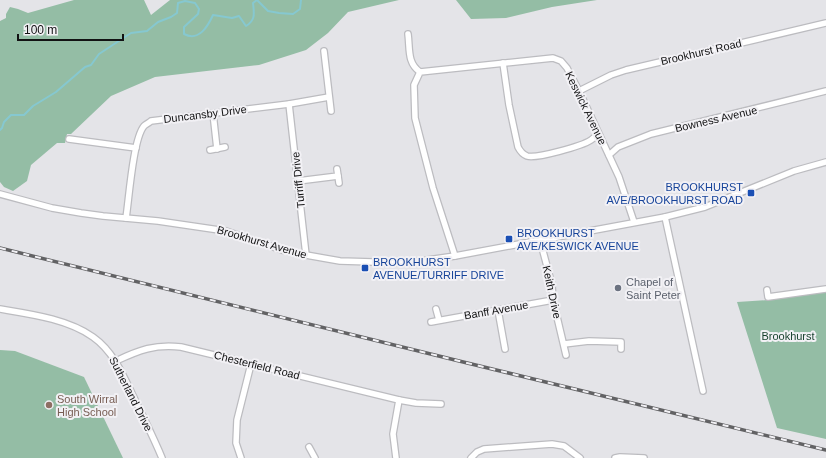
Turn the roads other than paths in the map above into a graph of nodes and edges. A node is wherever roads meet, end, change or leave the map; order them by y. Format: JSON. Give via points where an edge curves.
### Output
{"nodes":[{"id":1,"x":826,"y":23,"type":"edge"},
{"id":2,"x":408,"y":34,"type":"dead end"},
{"id":3,"x":324,"y":51,"type":"dead end"},
{"id":4,"x":503,"y":63,"type":"junction"},
{"id":5,"x":420,"y":72,"type":"junction"},
{"id":6,"x":579,"y":91,"type":"junction"},
{"id":7,"x":826,"y":91,"type":"edge"},
{"id":8,"x":329,"y":97,"type":"junction"},
{"id":9,"x":289,"y":104,"type":"junction"},
{"id":10,"x":331,"y":111,"type":"dead end"},
{"id":11,"x":213,"y":113,"type":"junction"},
{"id":12,"x":598,"y":134,"type":"junction"},
{"id":13,"x":69,"y":139,"type":"dead end"},
{"id":14,"x":225,"y":147,"type":"dead end"},
{"id":15,"x":136,"y":148,"type":"junction"},
{"id":16,"x":217,"y":149,"type":"junction"},
{"id":17,"x":210,"y":150,"type":"dead end"},
{"id":18,"x":609,"y":155,"type":"junction"},
{"id":19,"x":826,"y":162,"type":"edge"},
{"id":20,"x":337,"y":168,"type":"dead end"},
{"id":21,"x":338,"y":176,"type":"junction"},
{"id":22,"x":298,"y":181,"type":"junction"},
{"id":23,"x":339,"y":183,"type":"dead end"},
{"id":24,"x":0,"y":194,"type":"edge"},
{"id":25,"x":665,"y":217,"type":"junction"},
{"id":26,"x":126,"y":218,"type":"junction"},
{"id":27,"x":634,"y":222,"type":"junction"},
{"id":28,"x":540,"y":240,"type":"junction"},
{"id":29,"x":306,"y":256,"type":"junction"},
{"id":30,"x":455,"y":256,"type":"junction"},
{"id":31,"x":826,"y":289,"type":"edge"},
{"id":32,"x":767,"y":290,"type":"dead end"},
{"id":33,"x":553,"y":300,"type":"junction"},
{"id":34,"x":0,"y":309,"type":"edge"},
{"id":35,"x":436,"y":309,"type":"dead end"},
{"id":36,"x":498,"y":310,"type":"junction"},
{"id":37,"x":439,"y":320,"type":"junction"},
{"id":38,"x":431,"y":322,"type":"dead end"},
{"id":39,"x":564,"y":344,"type":"junction"},
{"id":40,"x":505,"y":349,"type":"dead end"},
{"id":41,"x":621,"y":349,"type":"dead end"},
{"id":42,"x":566,"y":355,"type":"dead end"},
{"id":43,"x":116,"y":361,"type":"junction"},
{"id":44,"x":251,"y":364,"type":"junction"},
{"id":45,"x":703,"y":391,"type":"dead end"},
{"id":46,"x":399,"y":400,"type":"junction"},
{"id":47,"x":441,"y":404,"type":"dead end"},
{"id":48,"x":309,"y":447,"type":"dead end"},
{"id":49,"x":162,"y":458,"type":"edge"},
{"id":50,"x":241,"y":458,"type":"edge"},
{"id":51,"x":315,"y":458,"type":"edge"},
{"id":52,"x":396,"y":458,"type":"edge"},
{"id":53,"x":471,"y":458,"type":"edge"},
{"id":54,"x":580,"y":458,"type":"edge"},
{"id":55,"x":615,"y":458,"type":"edge"},
{"id":56,"x":644,"y":458,"type":"edge"}],
"edges":[{"from":1,"to":6,"type":"street","name":"Brookhurst Road","via":[[626,70]]},
{"from":2,"to":5,"type":"street","via":[[410,59],[414,68]]},
{"from":3,"to":8,"type":"street"},
{"from":4,"to":5,"type":"street","name":"Keswick Avenue"},
{"from":4,"to":6,"type":"street","name":"Keswick Avenue","via":[[553,58],[561,61],[567,68]]},
{"from":4,"to":12,"type":"street","via":[[509,105],[521,153],[534,157],[566,149],[590,140]]},
{"from":5,"to":30,"type":"street","via":[[414,85],[415,118],[433,188]]},
{"from":6,"to":12,"type":"street","name":"Keswick Avenue"},
{"from":7,"to":18,"type":"street","name":"Bowness Avenue","via":[[652,134],[618,147]]},
{"from":8,"to":9,"type":"street","name":"Duncansby Drive"},
{"from":8,"to":10,"type":"street"},
{"from":9,"to":11,"type":"street","name":"Duncansby Drive"},
{"from":9,"to":22,"type":"street","name":"Turriff Drive"},
{"from":11,"to":15,"type":"street","name":"Duncansby Drive","via":[[151,121],[141,130]]},
{"from":11,"to":16,"type":"street"},
{"from":12,"to":18,"type":"street","name":"Keswick Avenue"},
{"from":13,"to":15,"type":"street"},
{"from":14,"to":16,"type":"street"},
{"from":15,"to":26,"type":"street","name":"Duncansby Drive"},
{"from":16,"to":17,"type":"street"},
{"from":18,"to":27,"type":"street","name":"Keswick Avenue"},
{"from":19,"to":25,"type":"street","name":"Brookhurst Avenue","via":[[794,171],[705,207]]},
{"from":20,"to":21,"type":"street"},
{"from":21,"to":22,"type":"street"},
{"from":21,"to":23,"type":"street"},
{"from":22,"to":29,"type":"street","name":"Turriff Drive"},
{"from":24,"to":26,"type":"street","name":"Brookhurst Avenue","via":[[52,208]]},
{"from":25,"to":27,"type":"street","name":"Brookhurst Avenue"},
{"from":25,"to":45,"type":"street"},
{"from":26,"to":29,"type":"street","name":"Brookhurst Avenue","via":[[226,231]]},
{"from":27,"to":28,"type":"street","name":"Brookhurst Avenue"},
{"from":28,"to":30,"type":"street","name":"Brookhurst Avenue"},
{"from":28,"to":33,"type":"street","name":"Keith Drive","via":[[552,285]]},
{"from":29,"to":30,"type":"street","name":"Brookhurst Avenue","via":[[384,263],[406,263]]},
{"from":31,"to":32,"type":"street","via":[[768,298]]},
{"from":33,"to":36,"type":"street","name":"Banff Avenue"},
{"from":33,"to":39,"type":"street","name":"Keith Drive"},
{"from":34,"to":43,"type":"street","name":"Sutherland Drive","via":[[45,318],[77,328],[93,337]]},
{"from":35,"to":37,"type":"street"},
{"from":36,"to":37,"type":"street","name":"Banff Avenue"},
{"from":36,"to":40,"type":"street"},
{"from":37,"to":38,"type":"street","name":"Banff Avenue"},
{"from":39,"to":41,"type":"street","via":[[589,341],[621,342]]},
{"from":39,"to":42,"type":"street","name":"Keith Drive"},
{"from":43,"to":44,"type":"street","name":"Chesterfield Road","via":[[138,351],[167,346]]},
{"from":43,"to":49,"type":"street","name":"Sutherland Drive"},
{"from":44,"to":46,"type":"street","name":"Chesterfield Road"},
{"from":44,"to":50,"type":"street","via":[[237,420],[236,443]]},
{"from":46,"to":47,"type":"street","name":"Chesterfield Road"},
{"from":46,"to":52,"type":"street","via":[[394,434]]},
{"from":48,"to":51,"type":"street"},
{"from":53,"to":54,"type":"street","via":[[484,449],[552,444],[564,446]]},
{"from":55,"to":56,"type":"street"}]}
